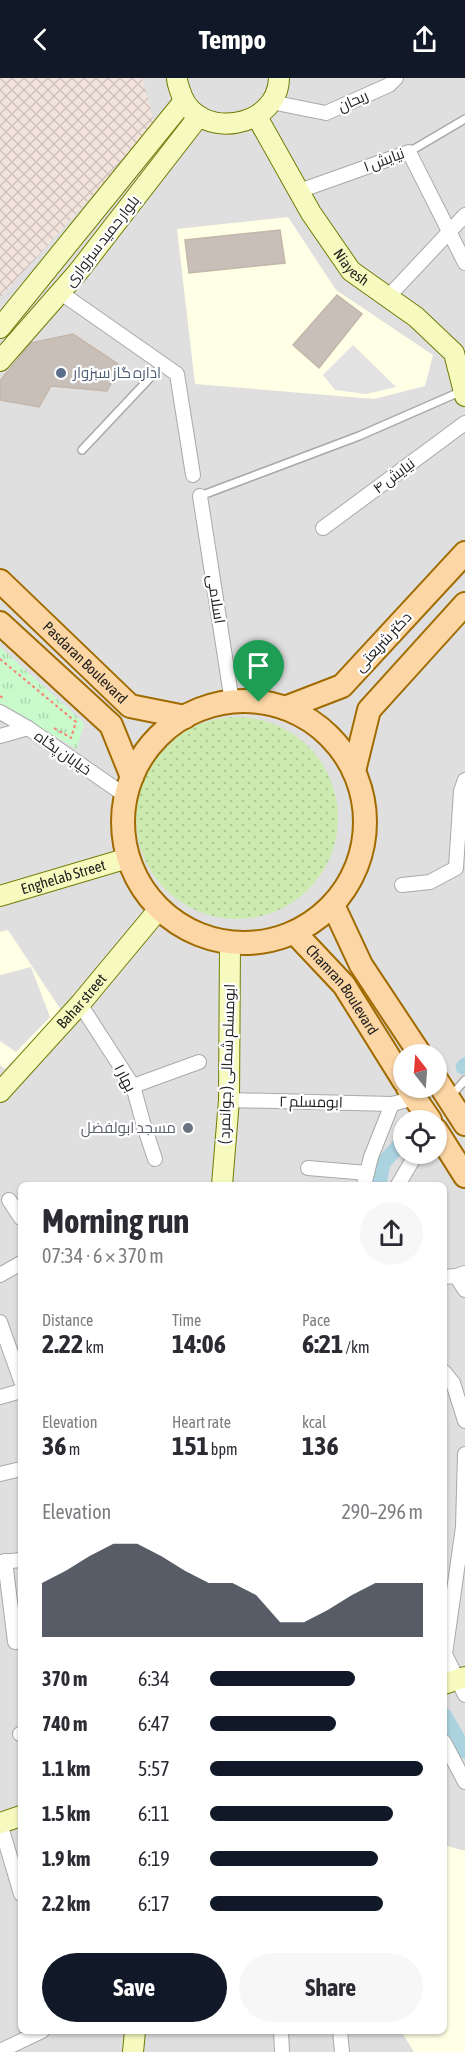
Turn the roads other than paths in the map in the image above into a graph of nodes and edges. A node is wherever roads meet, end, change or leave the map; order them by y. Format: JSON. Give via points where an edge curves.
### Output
{"nodes":[{"id":1,"x":279,"y":78,"type":"edge"},
{"id":2,"x":396,"y":78,"type":"edge"},
{"id":3,"x":175,"y":80,"type":"edge"},
{"id":4,"x":184,"y":102,"type":"junction"},
{"id":5,"x":272,"y":102,"type":"junction"},
{"id":6,"x":199,"y":116,"type":"junction"},
{"id":7,"x":257,"y":117,"type":"junction"},
{"id":8,"x":465,"y":119,"type":"edge"},
{"id":9,"x":409,"y":152,"type":"junction"},
{"id":10,"x":299,"y":191,"type":"junction"},
{"id":11,"x":465,"y":215,"type":"edge"},
{"id":12,"x":450,"y":232,"type":"junction"},
{"id":13,"x":465,"y":263,"type":"edge"},
{"id":14,"x":61,"y":293,"type":"junction"},
{"id":15,"x":388,"y":297,"type":"junction"},
{"id":16,"x":0,"y":328,"type":"edge"},
{"id":17,"x":0,"y":362,"type":"edge"},
{"id":18,"x":163,"y":364,"type":"junction"},
{"id":19,"x":464,"y":394,"type":"edge"},
{"id":20,"x":465,"y":423,"type":"edge"},
{"id":21,"x":82,"y":450,"type":"dead end"},
{"id":22,"x":193,"y":475,"type":"dead end"},
{"id":23,"x":200,"y":496,"type":"joint"},
{"id":24,"x":323,"y":528,"type":"dead end"},
{"id":25,"x":465,"y":553,"type":"edge"},
{"id":26,"x":0,"y":580,"type":"edge"},
{"id":27,"x":419,"y":603,"type":"junction"},
{"id":28,"x":465,"y":604,"type":"edge"},
{"id":29,"x":0,"y":623,"type":"edge"},
{"id":30,"x":447,"y":624,"type":"junction"},
{"id":31,"x":232,"y":702,"type":"junction"},
{"id":32,"x":5,"y":707,"type":"edge"},
{"id":33,"x":285,"y":708,"type":"junction"},
{"id":34,"x":185,"y":717,"type":"junction"},
{"id":35,"x":28,"y":728,"type":"junction"},
{"id":36,"x":0,"y":736,"type":"edge"},
{"id":37,"x":354,"y":771,"type":"junction"},
{"id":38,"x":463,"y":785,"type":"edge"},
{"id":39,"x":129,"y":786,"type":"junction"},
{"id":40,"x":465,"y":814,"type":"edge"},
{"id":41,"x":128,"y":858,"type":"junction"},
{"id":42,"x":402,"y":885,"type":"dead end"},
{"id":43,"x":0,"y":896,"type":"edge"},
{"id":44,"x":333,"y":905,"type":"junction"},
{"id":45,"x":159,"y":909,"type":"junction"},
{"id":46,"x":295,"y":933,"type":"junction"},
{"id":47,"x":230,"y":943,"type":"junction"},
{"id":48,"x":80,"y":1004,"type":"junction"},
{"id":49,"x":413,"y":1044,"type":"edge"},
{"id":50,"x":199,"y":1062,"type":"dead end"},
{"id":51,"x":393,"y":1072,"type":"edge"},
{"id":52,"x":465,"y":1080,"type":"edge"},
{"id":53,"x":133,"y":1086,"type":"junction"},
{"id":54,"x":0,"y":1092,"type":"edge"},
{"id":55,"x":393,"y":1093,"type":"edge"},
{"id":56,"x":447,"y":1095,"type":"edge"},
{"id":57,"x":402,"y":1098,"type":"edge"},
{"id":58,"x":410,"y":1098,"type":"edge"},
{"id":59,"x":449,"y":1098,"type":"junction"},
{"id":60,"x":229,"y":1100,"type":"junction"},
{"id":61,"x":421,"y":1110,"type":"edge"},
{"id":62,"x":465,"y":1124,"type":"edge"},
{"id":63,"x":447,"y":1147,"type":"edge"},
{"id":64,"x":155,"y":1159,"type":"dead end"},
{"id":65,"x":410,"y":1164,"type":"edge"},
{"id":66,"x":308,"y":1168,"type":"dead end"},
{"id":67,"x":465,"y":1176,"type":"edge"},
{"id":68,"x":366,"y":1179,"type":"edge"},
{"id":69,"x":222,"y":1182,"type":"edge"},
{"id":70,"x":400,"y":1182,"type":"edge"},
{"id":71,"x":9,"y":1200,"type":"dead end"},
{"id":72,"x":18,"y":1214,"type":"edge"},
{"id":73,"x":18,"y":1265,"type":"edge"},
{"id":74,"x":0,"y":1275,"type":"edge"},
{"id":75,"x":455,"y":1276,"type":"edge"},
{"id":76,"x":465,"y":1290,"type":"edge"},
{"id":77,"x":0,"y":1322,"type":"edge"},
{"id":78,"x":18,"y":1373,"type":"edge"},
{"id":79,"x":465,"y":1374,"type":"edge"},
{"id":80,"x":448,"y":1377,"type":"edge"},
{"id":81,"x":18,"y":1392,"type":"edge"},
{"id":82,"x":0,"y":1397,"type":"edge"},
{"id":83,"x":465,"y":1421,"type":"edge"},
{"id":84,"x":465,"y":1455,"type":"edge"},
{"id":85,"x":18,"y":1470,"type":"edge"},
{"id":86,"x":0,"y":1474,"type":"edge"},
{"id":87,"x":464,"y":1507,"type":"edge"},
{"id":88,"x":18,"y":1560,"type":"edge"},
{"id":89,"x":3,"y":1562,"type":"edge"},
{"id":90,"x":447,"y":1640,"type":"edge"},
{"id":91,"x":18,"y":1642,"type":"edge"},
{"id":92,"x":447,"y":1659,"type":"edge"},
{"id":93,"x":458,"y":1684,"type":"edge"},
{"id":94,"x":447,"y":1748,"type":"edge"},
{"id":95,"x":458,"y":1768,"type":"junction"},
{"id":96,"x":447,"y":1772,"type":"edge"},
{"id":97,"x":465,"y":1782,"type":"edge"},
{"id":98,"x":18,"y":1817,"type":"edge"},
{"id":99,"x":0,"y":1823,"type":"edge"},
{"id":100,"x":18,"y":1884,"type":"edge"},
{"id":101,"x":36,"y":2034,"type":"edge"},
{"id":102,"x":135,"y":2034,"type":"edge"},
{"id":103,"x":280,"y":2034,"type":"edge"},
{"id":104,"x":340,"y":2034,"type":"edge"},
{"id":105,"x":0,"y":2052,"type":"edge"},
{"id":106,"x":133,"y":2052,"type":"edge"},
{"id":107,"x":282,"y":2052,"type":"edge"},
{"id":108,"x":342,"y":2052,"type":"edge"}],
"edges":[{"from":1,"to":5,"type":"main road"},
{"from":2,"to":5,"type":"street","name":"ریحان","via":[[389,85],[326,113]]},
{"from":3,"to":4,"type":"main road"},
{"from":4,"to":6,"type":"main road"},
{"from":4,"to":16,"type":"main road","name":"بلوار حمید سبزواری"},
{"from":5,"to":7,"type":"main road"},
{"from":6,"to":7,"type":"main road","via":[[217,124],[238,124]]},
{"from":6,"to":14,"type":"main road","name":"بلوار حمید سبزواری"},
{"from":7,"to":10,"type":"main road","name":"Niayesh"},
{"from":8,"to":9,"type":"lane","name":"نیایش ۱"},
{"from":9,"to":10,"type":"street","name":"نیایش ۱"},
{"from":9,"to":12,"type":"street"},
{"from":10,"to":15,"type":"main road","name":"Niayesh","via":[[351,271]]},
{"from":11,"to":12,"type":"street"},
{"from":12,"to":13,"type":"street"},
{"from":12,"to":15,"type":"street"},
{"from":14,"to":17,"type":"main road","name":"بلوار حمید سبزواری"},
{"from":14,"to":18,"type":"street"},
{"from":15,"to":19,"type":"main road","name":"Niayesh","via":[[416,316],[453,353]]},
{"from":18,"to":21,"type":"lane"},
{"from":18,"to":22,"type":"street","via":[[177,374]]},
{"from":19,"to":23,"type":"lane"},
{"from":20,"to":24,"type":"street","name":"نیایش ۴"},
{"from":23,"to":31,"type":"street","name":"اسلامی"},
{"from":25,"to":27,"type":"main road","name":"دکتر شریعتی"},
{"from":26,"to":34,"type":"main road","name":"Pasdaran Boulevard","via":[[130,706]]},
{"from":27,"to":30,"type":"main road","via":[[421,616],[429,625]]},
{"from":27,"to":33,"type":"main road","name":"دکتر شریعتی","via":[[342,686]]},
{"from":28,"to":30,"type":"main road"},
{"from":29,"to":39,"type":"main road","name":"Pasdaran Boulevard","via":[[111,725]]},
{"from":30,"to":37,"type":"main road","via":[[369,710]]},
{"from":31,"to":33,"type":"main road","via":[[259,702]]},
{"from":31,"to":34,"type":"main road"},
{"from":32,"to":35,"type":"street","name":"خیابان پگاه"},
{"from":33,"to":37,"type":"main road","via":[[314,723],[337,744]]},
{"from":34,"to":39,"type":"main road","via":[[145,753]]},
{"from":35,"to":36,"type":"street"},
{"from":35,"to":39,"type":"street","name":"خیابان پگاه"},
{"from":37,"to":44,"type":"main road","via":[[364,805],[364,841],[354,875]]},
{"from":38,"to":40,"type":"street"},
{"from":38,"to":42,"type":"street","via":[[456,868],[430,882]]},
{"from":39,"to":41,"type":"main road","via":[[123,831]]},
{"from":41,"to":43,"type":"main road","name":"Enghelab Street"},
{"from":41,"to":45,"type":"main road","via":[[140,886]]},
{"from":44,"to":46,"type":"main road"},
{"from":44,"to":49,"type":"main road","name":"Chamran Boulevard","via":[[361,965]]},
{"from":45,"to":47,"type":"main road","via":[[192,932]]},
{"from":45,"to":48,"type":"main road","name":"Bahar street"},
{"from":46,"to":47,"type":"main road","via":[[263,942]]},
{"from":46,"to":51,"type":"main road","name":"Chamran Boulevard","via":[[344,985]]},
{"from":47,"to":60,"type":"main road","name":"ابومسلم شمالی ( جوانمرد )"},
{"from":48,"to":53,"type":"street","name":"بهار ۱"},
{"from":48,"to":54,"type":"main road","name":"Bahar street"},
{"from":50,"to":53,"type":"street"},
{"from":52,"to":59,"type":"lane"},
{"from":53,"to":64,"type":"street","name":"بهار ۱"},
{"from":55,"to":60,"type":"street","name":"ابومسلم ۲"},
{"from":56,"to":59,"type":"main road"},
{"from":57,"to":68,"type":"street","via":[[371,1157]]},
{"from":58,"to":61,"type":"main road","name":"Chamran Boulevard"},
{"from":59,"to":62,"type":"main road"},
{"from":60,"to":69,"type":"main road","name":"ابومسلم شمالی ( جوانمرد )"},
{"from":63,"to":67,"type":"main road"},
{"from":65,"to":70,"type":"street"},
{"from":66,"to":68,"type":"street"},
{"from":71,"to":72,"type":"street"},
{"from":73,"to":74,"type":"street"},
{"from":75,"to":76,"type":"street"},
{"from":77,"to":78,"type":"street"},
{"from":79,"to":80,"type":"street"},
{"from":80,"to":83,"type":"street"},
{"from":81,"to":82,"type":"street"},
{"from":84,"to":87,"type":"street"},
{"from":85,"to":86,"type":"street"},
{"from":87,"to":90,"type":"street"},
{"from":88,"to":89,"type":"street"},
{"from":89,"to":91,"type":"street","via":[[15,1642]]},
{"from":92,"to":93,"type":"street"},
{"from":94,"to":95,"type":"street"},
{"from":95,"to":96,"type":"street"},
{"from":95,"to":97,"type":"street"},
{"from":98,"to":99,"type":"main road"},
{"from":99,"to":100,"type":"street"},
{"from":101,"to":105,"type":"street"},
{"from":102,"to":106,"type":"main road"},
{"from":103,"to":107,"type":"street"},
{"from":104,"to":108,"type":"street"}]}
